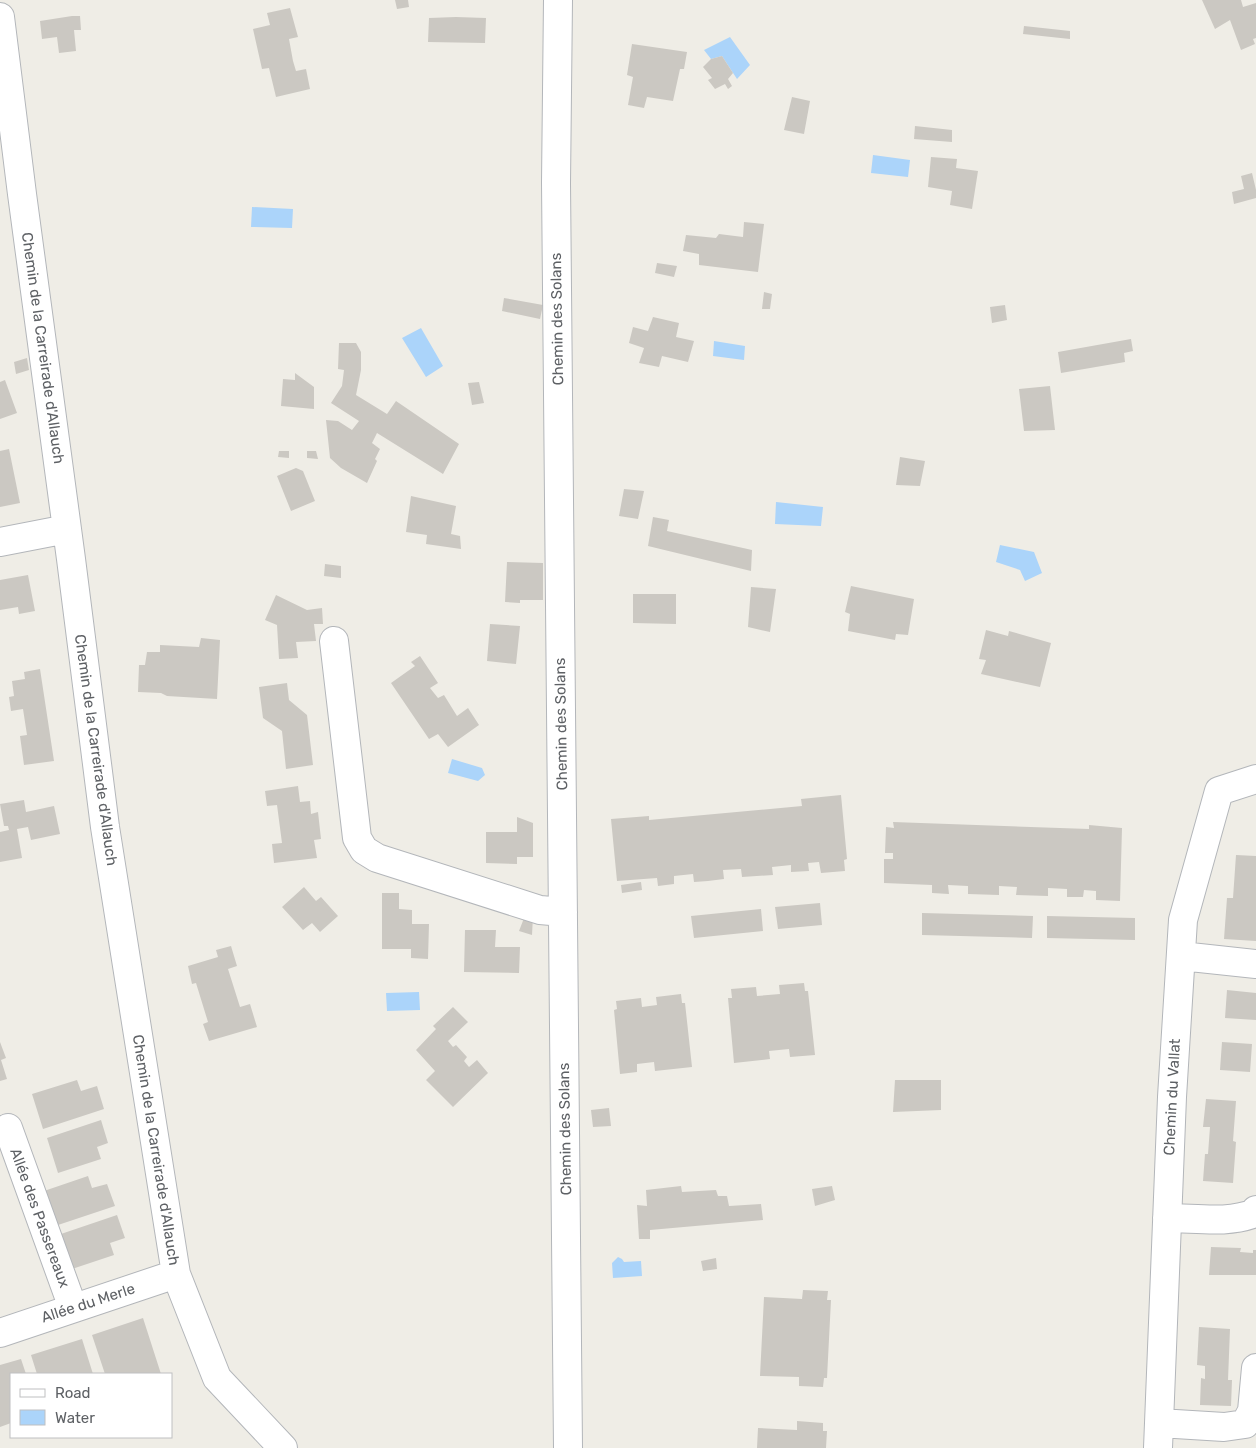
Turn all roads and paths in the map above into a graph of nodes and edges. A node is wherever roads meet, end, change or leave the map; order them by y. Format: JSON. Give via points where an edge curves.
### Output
{"nodes":[{"id":1,"x":558,"y":0,"type":"edge"},
{"id":2,"x":0,"y":23,"type":"edge"},
{"id":3,"x":67,"y":529,"type":"junction"},
{"id":4,"x":0,"y":542,"type":"edge"},
{"id":5,"x":334,"y":641,"type":"dead end"},
{"id":6,"x":1256,"y":779,"type":"edge"},
{"id":7,"x":563,"y":912,"type":"junction"},
{"id":8,"x":1180,"y":956,"type":"junction"},
{"id":9,"x":1256,"y":964,"type":"edge"},
{"id":10,"x":8,"y":1128,"type":"dead end"},
{"id":11,"x":1256,"y":1210,"type":"edge"},
{"id":12,"x":1167,"y":1218,"type":"junction"},
{"id":13,"x":176,"y":1274,"type":"junction"},
{"id":14,"x":73,"y":1308,"type":"junction"},
{"id":15,"x":0,"y":1332,"type":"edge"},
{"id":16,"x":1256,"y":1368,"type":"edge"},
{"id":17,"x":1159,"y":1436,"type":"edge"},
{"id":18,"x":283,"y":1448,"type":"edge"},
{"id":19,"x":568,"y":1448,"type":"edge"}],
"edges":[{"from":1,"to":7,"type":"street","name":"Chemin des Solans","via":[[556,183]]},
{"from":2,"to":3,"type":"street","name":"Chemin de la Carreirade d'Allauch"},
{"from":3,"to":4,"type":"street"},
{"from":3,"to":13,"type":"street","name":"Chemin de la Carreirade d'Allauch","via":[[106,826]]},
{"from":5,"to":7,"type":"street","via":[[357,838],[364,850],[377,858],[540,910]]},
{"from":6,"to":8,"type":"street","name":"Chemin du Vallat","via":[[1219,791],[1183,920]]},
{"from":7,"to":19,"type":"street","name":"Chemin des Solans"},
{"from":8,"to":9,"type":"street"},
{"from":8,"to":12,"type":"street","name":"Chemin du Vallat"},
{"from":10,"to":14,"type":"street","name":"Allée des Passereaux"},
{"from":11,"to":12,"type":"street","via":[[1244,1217],[1228,1219]]},
{"from":12,"to":17,"type":"street","name":"Chemin du Vallat"},
{"from":13,"to":14,"type":"street","name":"Allée du Merle"},
{"from":13,"to":18,"type":"street","name":"Chemin de la Carreirade d'Allauch","via":[[217,1378]]},
{"from":14,"to":15,"type":"street","name":"Allée du Merle"},
{"from":16,"to":17,"type":"street","via":[[1252,1411],[1245,1424]]}]}
